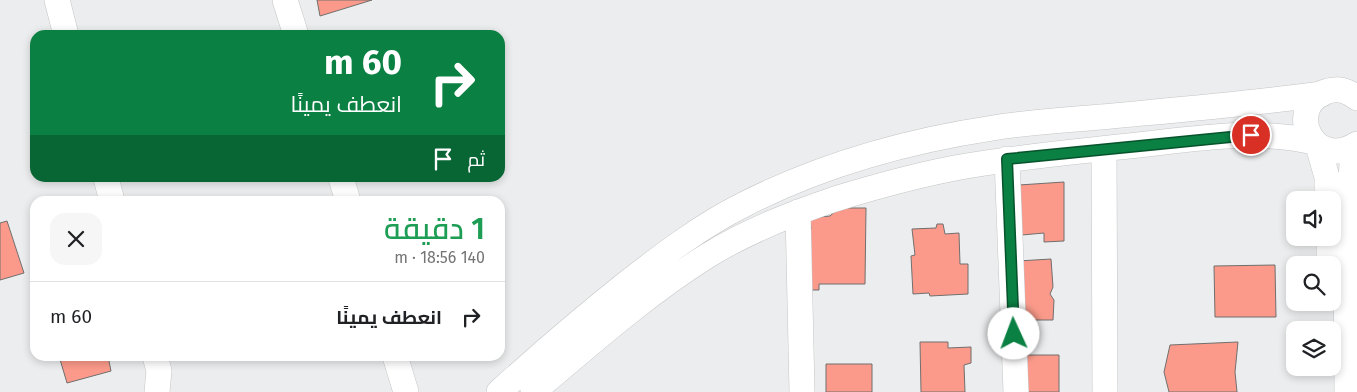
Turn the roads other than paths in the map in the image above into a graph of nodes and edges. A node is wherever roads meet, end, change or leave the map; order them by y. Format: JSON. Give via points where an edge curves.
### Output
{"nodes":[{"id":1,"x":57,"y":0,"type":"edge"},
{"id":2,"x":284,"y":0,"type":"edge"},
{"id":3,"x":65,"y":30,"type":"edge"},
{"id":4,"x":294,"y":30,"type":"edge"},
{"id":5,"x":1353,"y":92,"type":"edge"},
{"id":6,"x":1322,"y":94,"type":"junction"},
{"id":7,"x":1316,"y":144,"type":"junction"},
{"id":8,"x":1357,"y":145,"type":"edge"},
{"id":9,"x":1104,"y":149,"type":"junction"},
{"id":10,"x":1007,"y":159,"type":"junction"},
{"id":11,"x":107,"y":182,"type":"edge"},
{"id":12,"x":342,"y":182,"type":"edge"},
{"id":13,"x":1327,"y":191,"type":"edge"},
{"id":14,"x":111,"y":196,"type":"edge"},
{"id":15,"x":346,"y":196,"type":"edge"},
{"id":16,"x":798,"y":212,"type":"junction"},
{"id":17,"x":155,"y":361,"type":"edge"},
{"id":18,"x":397,"y":361,"type":"edge"},
{"id":19,"x":1330,"y":376,"type":"edge"},
{"id":20,"x":157,"y":392,"type":"edge"},
{"id":21,"x":406,"y":392,"type":"edge"},
{"id":22,"x":499,"y":392,"type":"edge"},
{"id":23,"x":533,"y":392,"type":"edge"},
{"id":24,"x":802,"y":392,"type":"edge"},
{"id":25,"x":1016,"y":392,"type":"edge"},
{"id":26,"x":1106,"y":392,"type":"edge"},
{"id":27,"x":1330,"y":392,"type":"edge"},
{"id":28,"x":1347,"y":392,"type":"edge"}],
"edges":[{"from":1,"to":3,"type":"street"},
{"from":2,"to":4,"type":"street"},
{"from":5,"to":6,"type":"street","via":[[1329,91]]},
{"from":6,"to":7,"type":"street","via":[[1314,100],[1306,116],[1308,134]]},
{"from":6,"to":22,"type":"street","via":[[994,128],[942,137],[841,164],[742,205],[696,232],[611,296]]},
{"from":7,"to":8,"type":"street","via":[[1338,152]]},
{"from":7,"to":9,"type":"street","via":[[1294,138],[1251,135]]},
{"from":7,"to":13,"type":"street","via":[[1327,177]]},
{"from":8,"to":28,"type":"street","via":[[1352,165],[1346,241]]},
{"from":9,"to":10,"type":"street"},
{"from":9,"to":26,"type":"street"},
{"from":10,"to":16,"type":"street","via":[[901,180]]},
{"from":10,"to":25,"type":"street"},
{"from":11,"to":14,"type":"street"},
{"from":12,"to":15,"type":"street"},
{"from":16,"to":23,"type":"street","via":[[752,232],[701,261],[626,314]]},
{"from":16,"to":24,"type":"street"},
{"from":17,"to":20,"type":"street"},
{"from":18,"to":21,"type":"street"},
{"from":19,"to":27,"type":"street"}]}
